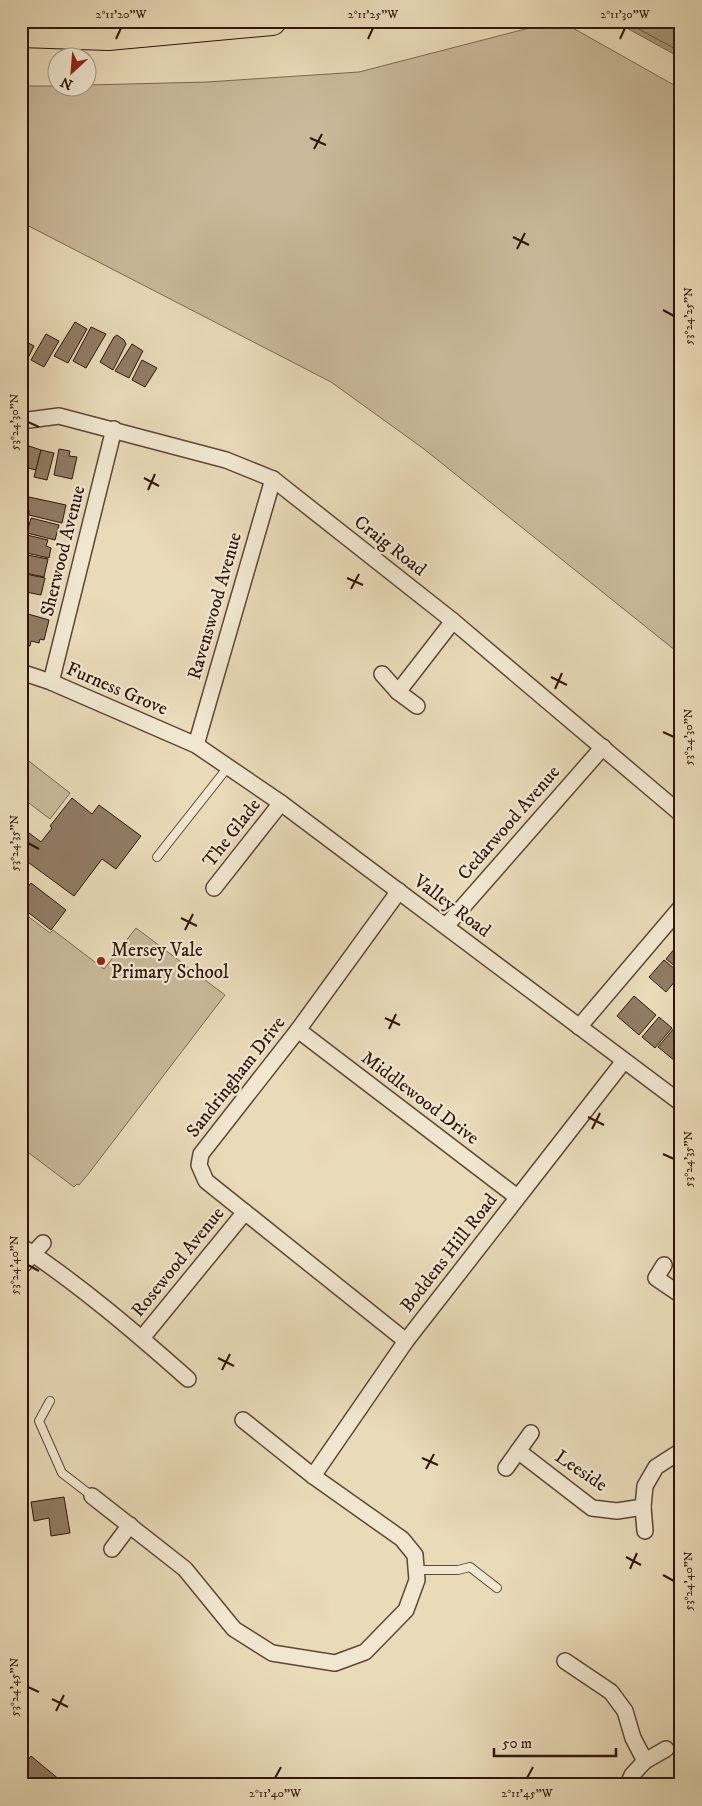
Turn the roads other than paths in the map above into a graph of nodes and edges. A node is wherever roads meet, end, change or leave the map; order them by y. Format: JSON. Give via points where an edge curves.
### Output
{"nodes":[{"id":1,"x":272,"y":21,"type":"edge"},
{"id":2,"x":21,"y":33,"type":"edge"},
{"id":3,"x":21,"y":421,"type":"edge"},
{"id":4,"x":114,"y":429,"type":"junction"},
{"id":5,"x":273,"y":479,"type":"junction"},
{"id":6,"x":453,"y":621,"type":"junction"},
{"id":7,"x":21,"y":672,"type":"edge"},
{"id":8,"x":382,"y":674,"type":"dead end"},
{"id":9,"x":51,"y":682,"type":"junction"},
{"id":10,"x":398,"y":692,"type":"junction"},
{"id":11,"x":417,"y":706,"type":"dead end"},
{"id":12,"x":196,"y":745,"type":"junction"},
{"id":13,"x":603,"y":747,"type":"junction"},
{"id":14,"x":228,"y":767,"type":"junction"},
{"id":15,"x":281,"y":803,"type":"junction"},
{"id":16,"x":681,"y":814,"type":"edge"},
{"id":17,"x":157,"y":856,"type":"dead end"},
{"id":18,"x":214,"y":888,"type":"dead end"},
{"id":19,"x":399,"y":891,"type":"junction"},
{"id":20,"x":681,"y":907,"type":"edge"},
{"id":21,"x":446,"y":926,"type":"junction"},
{"id":22,"x":579,"y":1026,"type":"junction"},
{"id":23,"x":298,"y":1030,"type":"junction"},
{"id":24,"x":624,"y":1061,"type":"junction"},
{"id":25,"x":681,"y":1103,"type":"edge"},
{"id":26,"x":517,"y":1197,"type":"junction"},
{"id":27,"x":244,"y":1212,"type":"junction"},
{"id":28,"x":30,"y":1252,"type":"edge"},
{"id":29,"x":664,"y":1265,"type":"dead end"},
{"id":30,"x":681,"y":1295,"type":"edge"},
{"id":31,"x":142,"y":1338,"type":"junction"},
{"id":32,"x":406,"y":1341,"type":"junction"},
{"id":33,"x":188,"y":1379,"type":"dead end"},
{"id":34,"x":50,"y":1400,"type":"dead end"},
{"id":35,"x":243,"y":1420,"type":"dead end"},
{"id":36,"x":531,"y":1433,"type":"dead end"},
{"id":37,"x":518,"y":1451,"type":"junction"},
{"id":38,"x":681,"y":1451,"type":"edge"},
{"id":39,"x":506,"y":1468,"type":"dead end"},
{"id":40,"x":313,"y":1476,"type":"junction"},
{"id":41,"x":92,"y":1496,"type":"joint"},
{"id":42,"x":643,"y":1507,"type":"junction"},
{"id":43,"x":130,"y":1525,"type":"junction"},
{"id":44,"x":644,"y":1531,"type":"dead end"},
{"id":45,"x":112,"y":1549,"type":"dead end"},
{"id":46,"x":416,"y":1570,"type":"junction"},
{"id":47,"x":496,"y":1588,"type":"dead end"},
{"id":48,"x":565,"y":1661,"type":"dead end"},
{"id":49,"x":666,"y":1750,"type":"dead end"},
{"id":50,"x":645,"y":1761,"type":"junction"},
{"id":51,"x":628,"y":1785,"type":"edge"}],
"edges":[{"from":1,"to":2,"type":"highway","via":[[108,36]]},
{"from":3,"to":4,"type":"street","name":"Craig Road","via":[[59,416]]},
{"from":4,"to":5,"type":"street","name":"Craig Road","via":[[226,460]]},
{"from":4,"to":9,"type":"street","name":"Sherwood Avenue"},
{"from":5,"to":6,"type":"street","name":"Craig Road"},
{"from":5,"to":12,"type":"street","name":"Ravenswood Avenue"},
{"from":6,"to":10,"type":"street"},
{"from":6,"to":13,"type":"street","name":"Craig Road"},
{"from":7,"to":9,"type":"street","name":"Furness Grove"},
{"from":8,"to":10,"type":"street"},
{"from":9,"to":12,"type":"street","name":"Furness Grove"},
{"from":10,"to":11,"type":"street"},
{"from":12,"to":14,"type":"street","name":"Valley Road"},
{"from":13,"to":16,"type":"street","name":"Craig Road"},
{"from":13,"to":21,"type":"street","name":"Cedarwood Avenue"},
{"from":14,"to":15,"type":"street","name":"Valley Road"},
{"from":14,"to":17,"type":"lane"},
{"from":15,"to":18,"type":"street","name":"The Glade"},
{"from":15,"to":19,"type":"street","name":"Valley Road"},
{"from":19,"to":21,"type":"street","name":"Valley Road"},
{"from":19,"to":23,"type":"street","name":"Sandringham Drive"},
{"from":20,"to":22,"type":"street"},
{"from":21,"to":22,"type":"street","name":"Valley Road"},
{"from":22,"to":24,"type":"street","name":"Valley Road"},
{"from":23,"to":26,"type":"street","name":"Middlewood Drive"},
{"from":23,"to":27,"type":"street","name":"Sandringham Drive","via":[[201,1154],[199,1165],[206,1181]]},
{"from":24,"to":25,"type":"street","name":"Valley Road"},
{"from":24,"to":26,"type":"street","name":"Boddens Hill Road"},
{"from":26,"to":32,"type":"street","name":"Boddens Hill Road"},
{"from":27,"to":31,"type":"street","name":"Rosewood Avenue"},
{"from":27,"to":32,"type":"street","name":"Sandringham Drive"},
{"from":28,"to":31,"type":"street","name":"Rosewood Avenue"},
{"from":29,"to":30,"type":"street","via":[[656,1278]]},
{"from":31,"to":33,"type":"street","name":"Rosewood Avenue"},
{"from":32,"to":40,"type":"street","name":"Boddens Hill Road"},
{"from":34,"to":41,"type":"lane","via":[[39,1421],[62,1473]]},
{"from":35,"to":40,"type":"street"},
{"from":36,"to":37,"type":"street"},
{"from":37,"to":39,"type":"street"},
{"from":37,"to":42,"type":"street","name":"Leeside","via":[[592,1508],[617,1511]]},
{"from":38,"to":42,"type":"street","via":[[656,1467],[645,1486]]},
{"from":40,"to":46,"type":"street","via":[[402,1538],[415,1555]]},
{"from":41,"to":43,"type":"street"},
{"from":42,"to":44,"type":"street"},
{"from":43,"to":45,"type":"street"},
{"from":43,"to":46,"type":"street","via":[[185,1569],[234,1629],[272,1653],[334,1663],[365,1652],[406,1610],[417,1580]]},
{"from":46,"to":47,"type":"lane","via":[[470,1567]]},
{"from":48,"to":50,"type":"street","via":[[611,1692],[625,1711]]},
{"from":49,"to":50,"type":"street"},
{"from":50,"to":51,"type":"street","via":[[632,1775]]}]}
